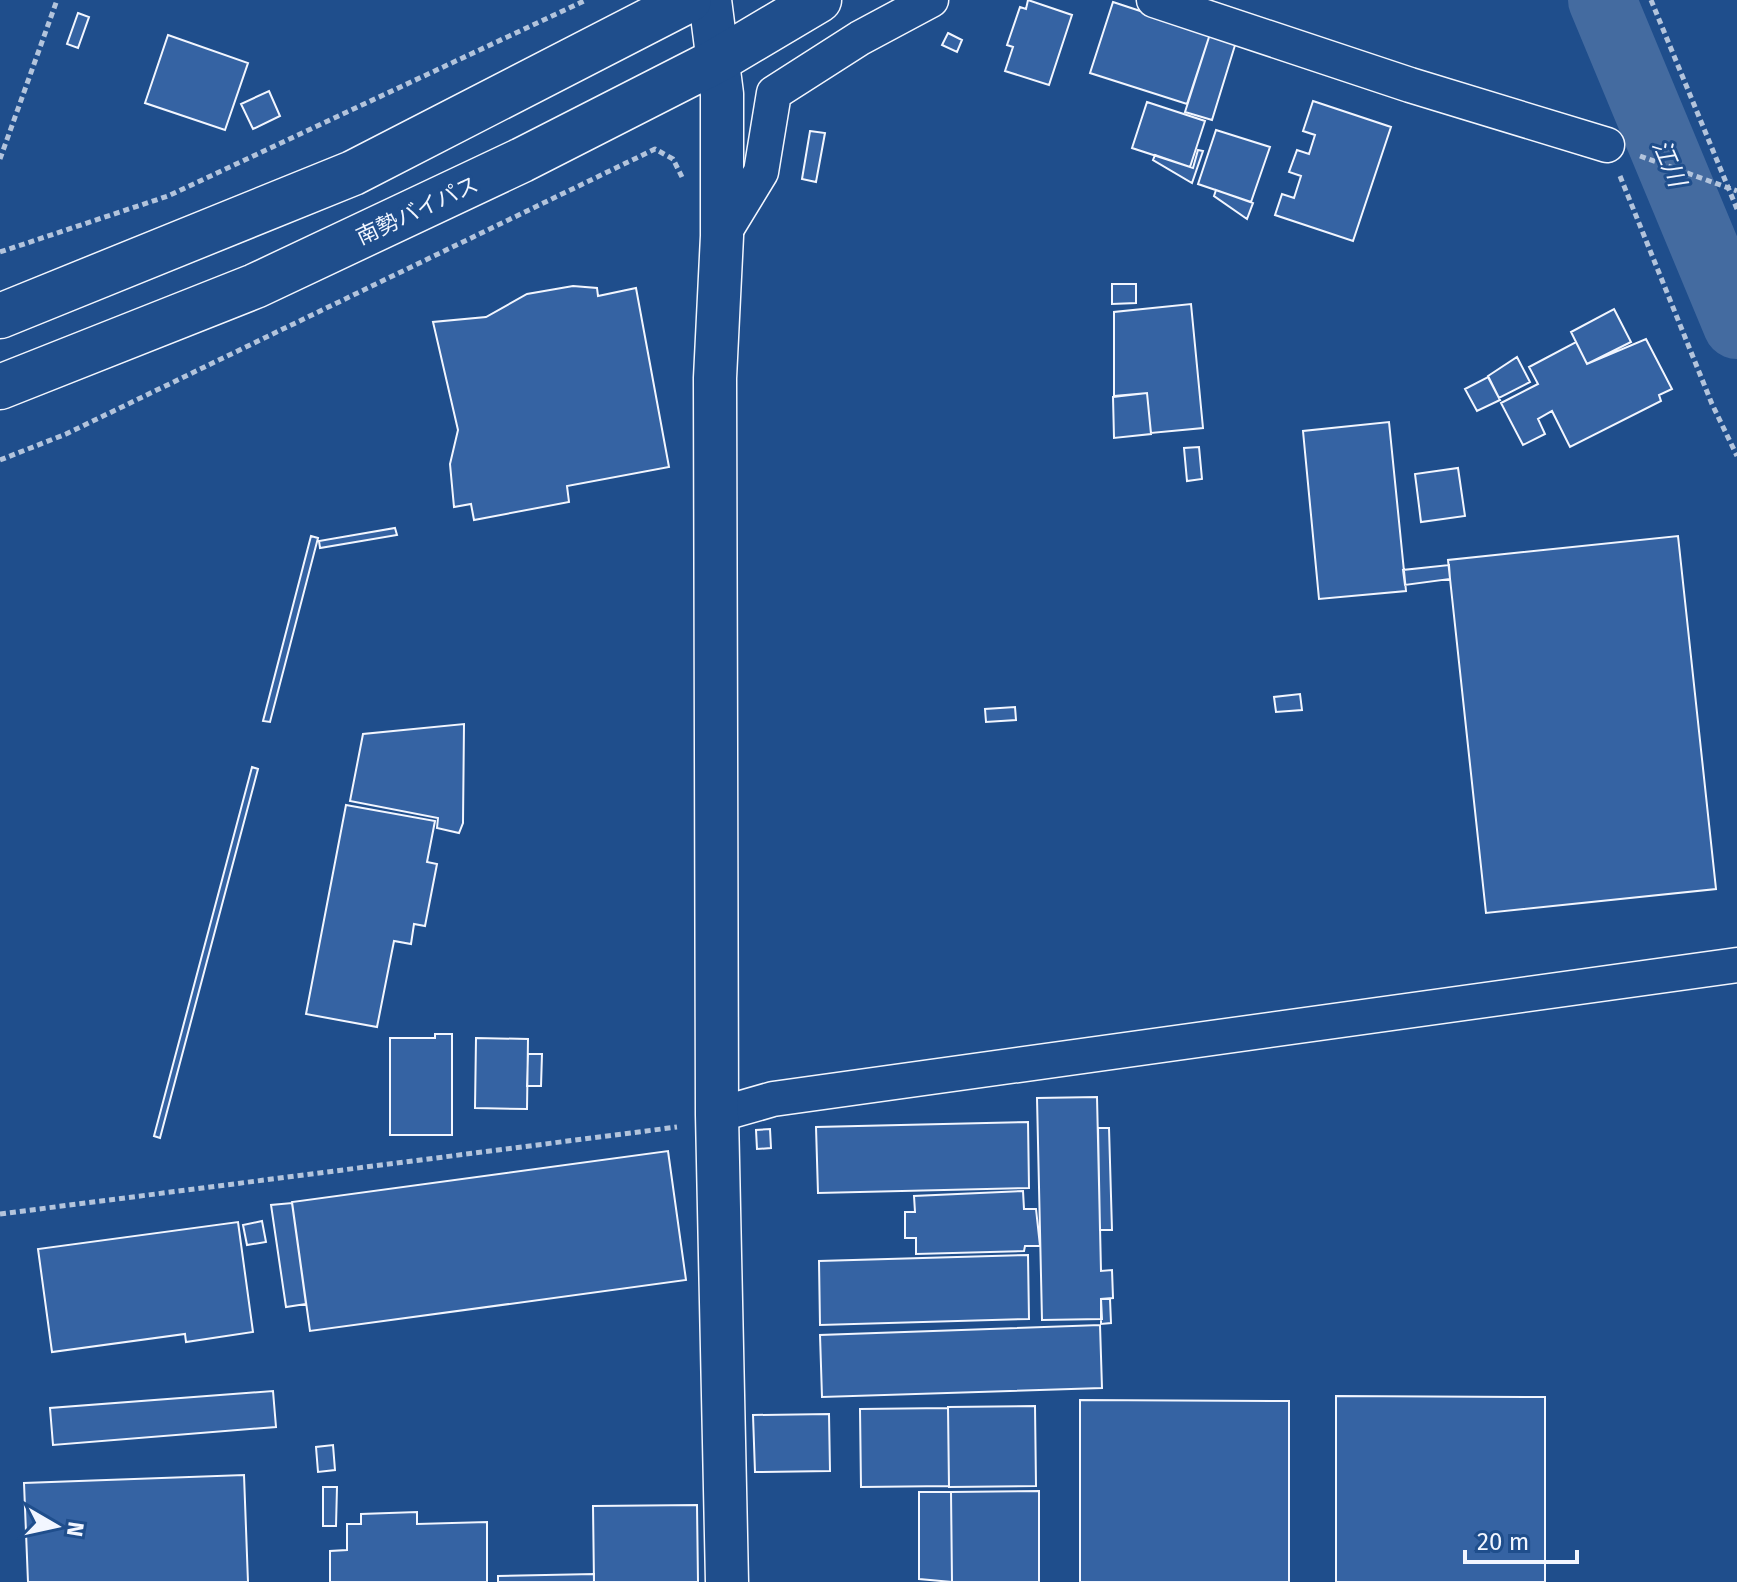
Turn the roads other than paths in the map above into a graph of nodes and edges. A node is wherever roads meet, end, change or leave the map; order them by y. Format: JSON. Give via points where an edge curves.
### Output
{"nodes":[{"id":1,"x":689,"y":0,"type":"edge"},
{"id":2,"x":710,"y":0,"type":"edge"},
{"id":3,"x":819,"y":0,"type":"edge"},
{"id":4,"x":931,"y":0,"type":"edge"},
{"id":5,"x":1154,"y":0,"type":"edge"},
{"id":6,"x":718,"y":60,"type":"junction"},
{"id":7,"x":1607,"y":145,"type":"road end"},
{"id":8,"x":722,"y":236,"type":"junction"},
{"id":9,"x":0,"y":316,"type":"edge"},
{"id":10,"x":0,"y":387,"type":"edge"},
{"id":11,"x":1737,"y":965,"type":"edge"},
{"id":12,"x":717,"y":1115,"type":"junction"},
{"id":13,"x":727,"y":1582,"type":"edge"}],
"edges":[{"from":1,"to":9,"type":"highway","via":[[353,173]]},
{"from":2,"to":6,"type":"street"},
{"from":3,"to":6,"type":"highway","name":"南勢バイパス"},
{"from":4,"to":8,"type":"street","via":[[774,93],[761,172]]},
{"from":5,"to":7,"type":"street"},
{"from":6,"to":8,"type":"street"},
{"from":6,"to":10,"type":"highway","name":"南勢バイパス","via":[[548,148],[255,286]]},
{"from":8,"to":12,"type":"street","via":[[715,378]]},
{"from":11,"to":12,"type":"street","via":[[773,1099]]},
{"from":12,"to":13,"type":"street"}]}
